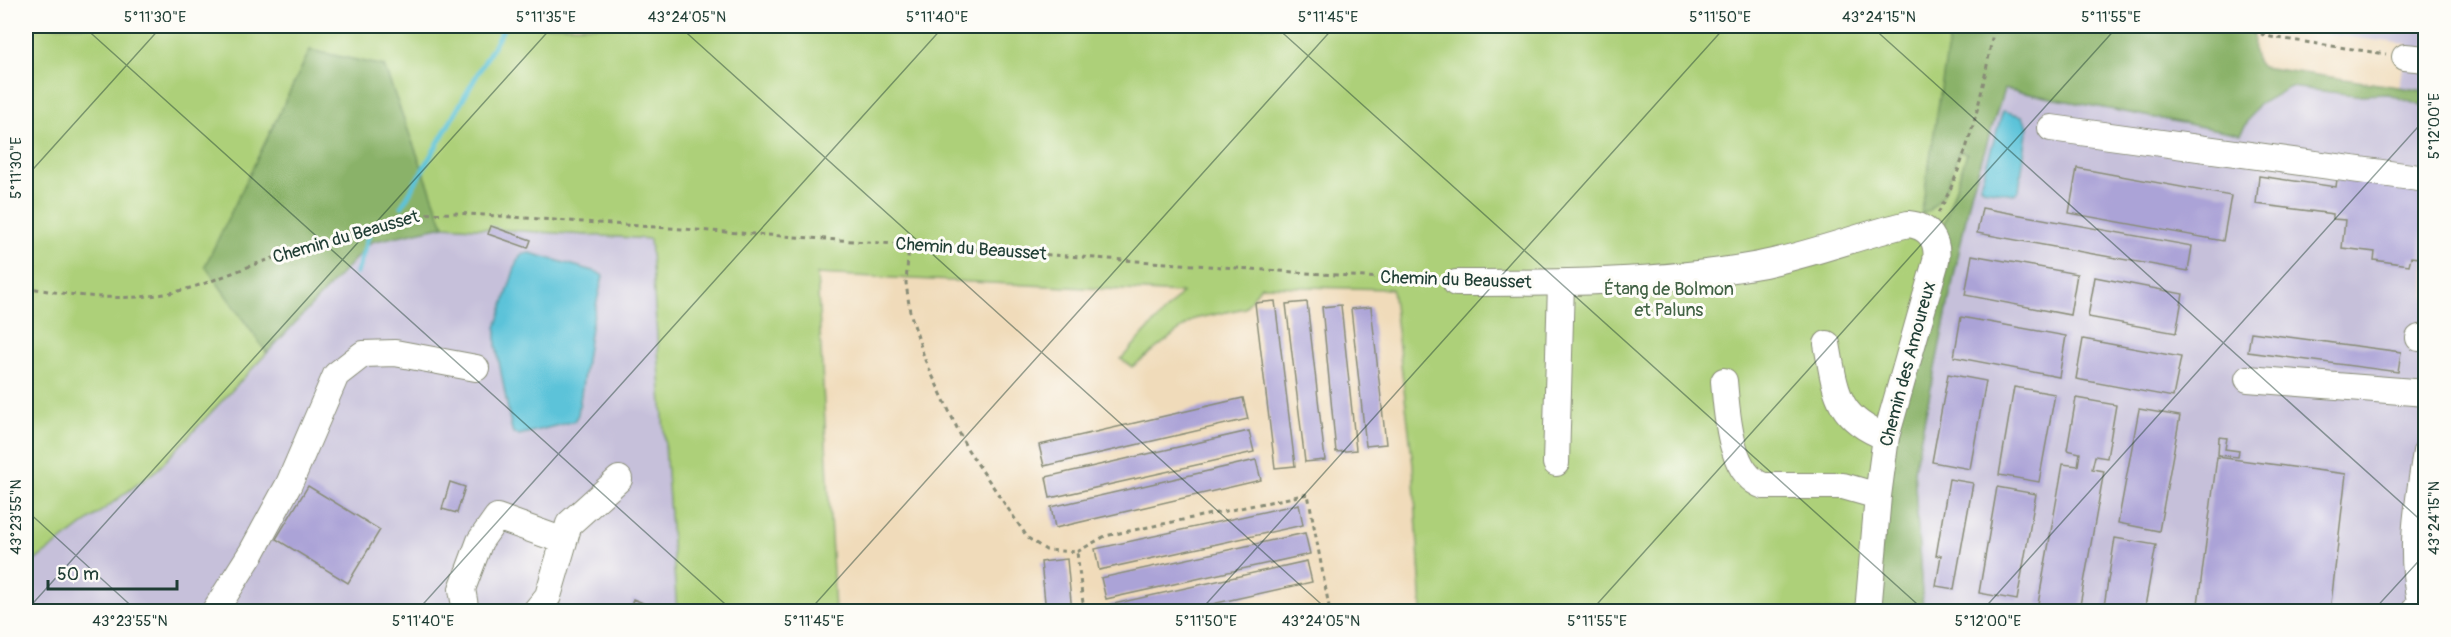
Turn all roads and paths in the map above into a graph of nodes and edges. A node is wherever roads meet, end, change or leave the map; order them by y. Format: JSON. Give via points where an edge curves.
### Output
{"nodes":[{"id":1,"x":1994,"y":26,"type":"edge"},
{"id":2,"x":2235,"y":26,"type":"edge"},
{"id":3,"x":2416,"y":58,"type":"edge"},
{"id":4,"x":2051,"y":128,"type":"dead end"},
{"id":5,"x":2426,"y":179,"type":"edge"},
{"id":6,"x":1924,"y":228,"type":"junction"},
{"id":7,"x":909,"y":245,"type":"junction"},
{"id":8,"x":1456,"y":283,"type":"joint"},
{"id":9,"x":1561,"y":283,"type":"junction"},
{"id":10,"x":26,"y":287,"type":"edge"},
{"id":11,"x":1827,"y":344,"type":"dead end"},
{"id":12,"x":476,"y":368,"type":"dead end"},
{"id":13,"x":2248,"y":379,"type":"dead end"},
{"id":14,"x":1724,"y":381,"type":"dead end"},
{"id":15,"x":2426,"y":393,"type":"edge"},
{"id":16,"x":1886,"y":437,"type":"junction"},
{"id":17,"x":2426,"y":452,"type":"edge"},
{"id":18,"x":1556,"y":463,"type":"dead end"},
{"id":19,"x":619,"y":479,"type":"dead end"},
{"id":20,"x":1878,"y":496,"type":"junction"},
{"id":21,"x":564,"y":541,"type":"junction"},
{"id":22,"x":1077,"y":552,"type":"junction"},
{"id":23,"x":2420,"y":604,"type":"edge"},
{"id":24,"x":214,"y":612,"type":"edge"},
{"id":25,"x":466,"y":612,"type":"edge"},
{"id":26,"x":535,"y":612,"type":"edge"},
{"id":27,"x":1084,"y":612,"type":"edge"},
{"id":28,"x":1330,"y":612,"type":"edge"},
{"id":29,"x":1868,"y":612,"type":"edge"}],
"edges":[{"from":1,"to":6,"type":"path","via":[[1981,92],[1963,152],[1944,203]]},
{"from":2,"to":3,"type":"path","via":[[2271,37]]},
{"from":4,"to":5,"type":"street"},
{"from":6,"to":9,"type":"street","name":"Chemin du Beausset","via":[[1908,224],[1805,255],[1748,267]]},
{"from":6,"to":16,"type":"street","name":"Chemin des Amoureux","via":[[1935,241],[1936,261]]},
{"from":7,"to":8,"type":"path","name":"Chemin du Beausset"},
{"from":7,"to":10,"type":"path","name":"Chemin du Beausset","via":[[455,213],[415,214],[168,294],[71,296]]},
{"from":7,"to":22,"type":"path","via":[[906,283],[910,312],[925,360],[966,447],[1028,538],[1046,550]]},
{"from":8,"to":9,"type":"street","name":"Chemin du Beausset"},
{"from":9,"to":18,"type":"street"},
{"from":11,"to":16,"type":"street","via":[[1839,402],[1854,420]]},
{"from":12,"to":24,"type":"street","via":[[395,353],[363,354],[336,375],[290,484]]},
{"from":13,"to":15,"type":"street"},
{"from":14,"to":20,"type":"street","via":[[1728,424],[1741,466],[1753,482],[1764,486],[1843,486]]},
{"from":16,"to":20,"type":"street","name":"Chemin des Amoureux"},
{"from":17,"to":23,"type":"street","via":[[2414,541]]},
{"from":19,"to":21,"type":"street","via":[[569,524]]},
{"from":20,"to":29,"type":"street","name":"Chemin des Amoureux"},
{"from":21,"to":25,"type":"street","via":[[497,517],[480,541],[462,589]]},
{"from":21,"to":26,"type":"street","via":[[548,596]]},
{"from":22,"to":27,"type":"path"},
{"from":22,"to":28,"type":"path","via":[[1105,536],[1308,494]]}]}
